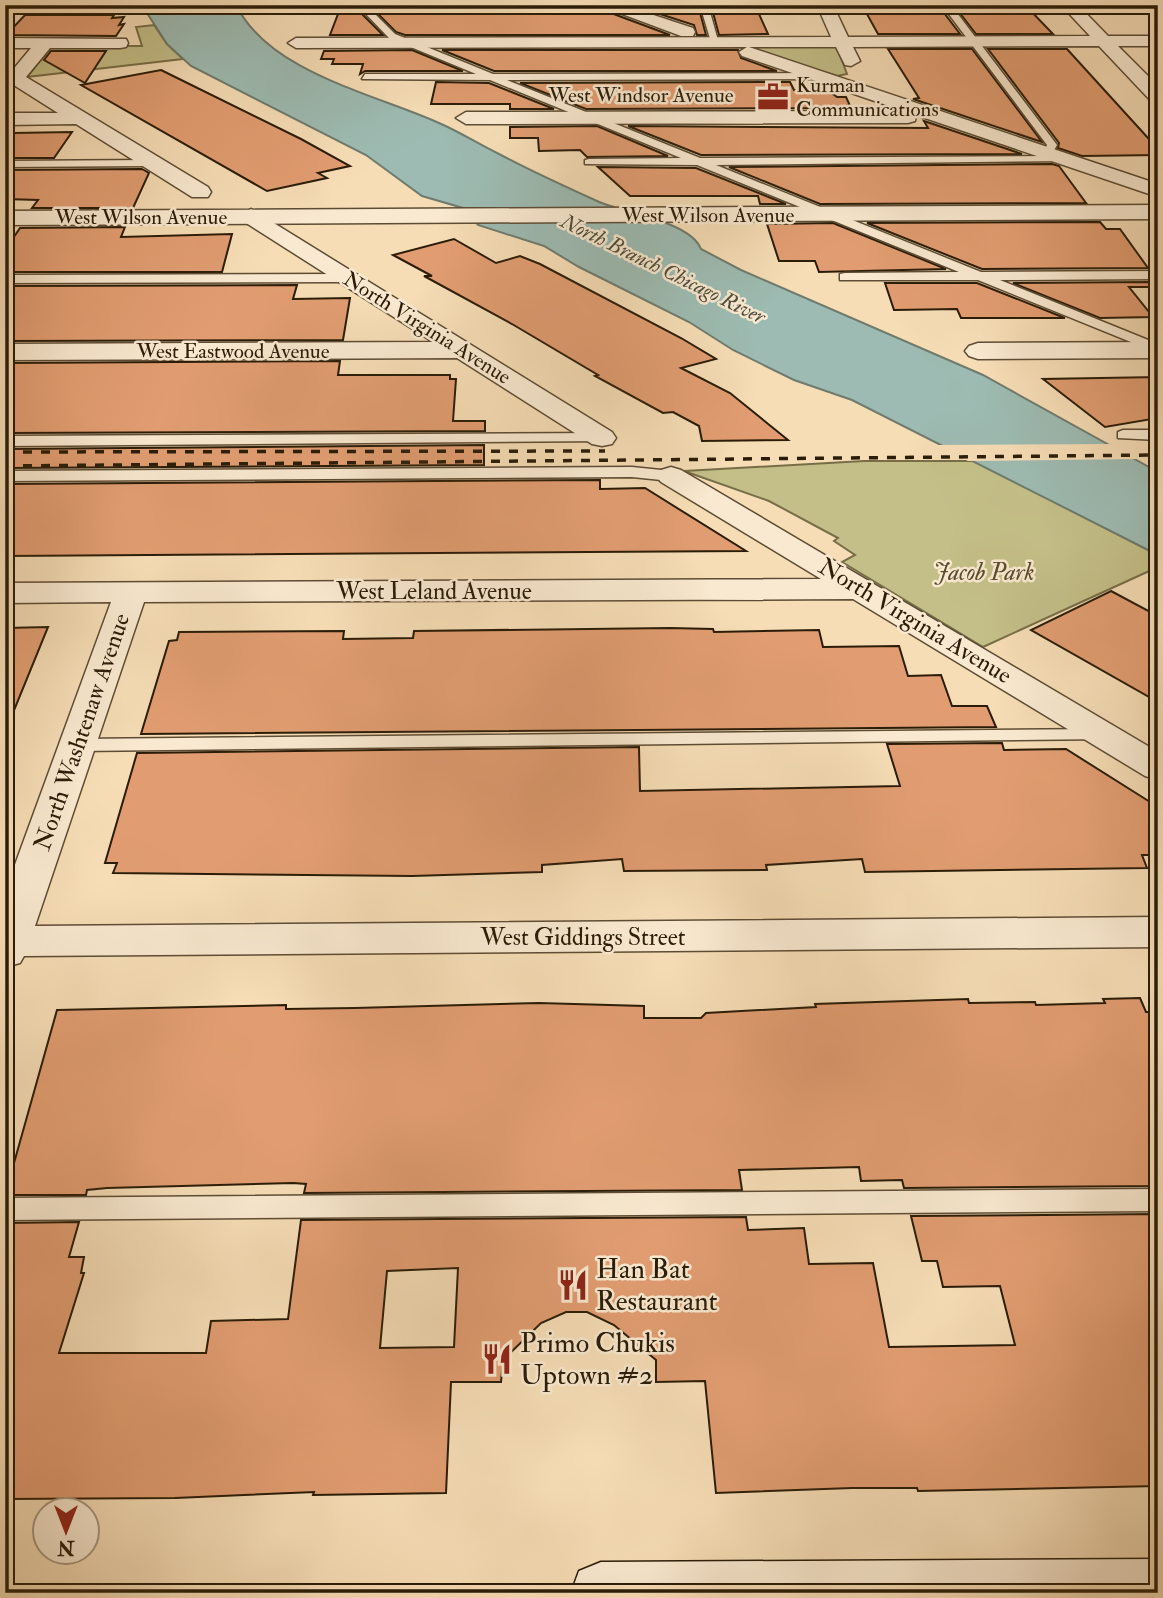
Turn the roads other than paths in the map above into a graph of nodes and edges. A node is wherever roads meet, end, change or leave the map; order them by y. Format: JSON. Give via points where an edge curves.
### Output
{"nodes":[{"id":1,"x":704,"y":5,"type":"edge"},
{"id":2,"x":825,"y":5,"type":"edge"},
{"id":3,"x":946,"y":5,"type":"edge"},
{"id":4,"x":1069,"y":5,"type":"edge"},
{"id":5,"x":610,"y":6,"type":"edge"},
{"id":6,"x":363,"y":7,"type":"edge"},
{"id":7,"x":270,"y":8,"type":"dead end"},
{"id":8,"x":5,"y":9,"type":"edge"},
{"id":9,"x":117,"y":9,"type":"dead end"},
{"id":10,"x":972,"y":41,"type":"junction"},
{"id":11,"x":1104,"y":41,"type":"junction"},
{"id":12,"x":1158,"y":41,"type":"edge"},
{"id":13,"x":716,"y":42,"type":"junction"},
{"id":14,"x":844,"y":42,"type":"junction"},
{"id":15,"x":5,"y":43,"type":"edge"},
{"id":16,"x":45,"y":43,"type":"junction"},
{"id":17,"x":120,"y":43,"type":"dead end"},
{"id":18,"x":296,"y":43,"type":"dead end"},
{"id":19,"x":411,"y":43,"type":"junction"},
{"id":20,"x":821,"y":76,"type":"junction"},
{"id":21,"x":365,"y":77,"type":"dead end"},
{"id":22,"x":496,"y":77,"type":"junction"},
{"id":23,"x":10,"y":78,"type":"edge"},
{"id":24,"x":844,"y":84,"type":"junction"},
{"id":25,"x":1158,"y":97,"type":"edge"},
{"id":26,"x":942,"y":117,"type":"junction"},
{"id":27,"x":78,"y":118,"type":"junction"},
{"id":28,"x":466,"y":118,"type":"dead end"},
{"id":29,"x":596,"y":118,"type":"junction"},
{"id":30,"x":5,"y":119,"type":"edge"},
{"id":31,"x":1057,"y":156,"type":"junction"},
{"id":32,"x":704,"y":161,"type":"junction"},
{"id":33,"x":589,"y":162,"type":"dead end"},
{"id":34,"x":150,"y":163,"type":"junction"},
{"id":35,"x":5,"y":164,"type":"edge"},
{"id":36,"x":200,"y":191,"type":"dead end"},
{"id":37,"x":1158,"y":191,"type":"edge"},
{"id":38,"x":1158,"y":212,"type":"edge"},
{"id":39,"x":835,"y":214,"type":"junction"},
{"id":40,"x":251,"y":216,"type":"junction"},
{"id":41,"x":5,"y":218,"type":"edge"},
{"id":42,"x":1158,"y":275,"type":"edge"},
{"id":43,"x":980,"y":276,"type":"junction"},
{"id":44,"x":845,"y":277,"type":"dead end"},
{"id":45,"x":348,"y":278,"type":"junction"},
{"id":46,"x":5,"y":279,"type":"edge"},
{"id":47,"x":1158,"y":349,"type":"edge"},
{"id":48,"x":461,"y":350,"type":"junction"},
{"id":49,"x":978,"y":351,"type":"dead end"},
{"id":50,"x":5,"y":352,"type":"edge"},
{"id":51,"x":1123,"y":435,"type":"dead end"},
{"id":52,"x":1158,"y":435,"type":"edge"},
{"id":53,"x":602,"y":438,"type":"joint"},
{"id":54,"x":5,"y":441,"type":"edge"},
{"id":55,"x":5,"y":476,"type":"edge"},
{"id":56,"x":671,"y":476,"type":"joint"},
{"id":57,"x":862,"y":589,"type":"junction"},
{"id":58,"x":131,"y":592,"type":"junction"},
{"id":59,"x":5,"y":593,"type":"edge"},
{"id":60,"x":1102,"y":735,"type":"junction"},
{"id":61,"x":78,"y":745,"type":"junction"},
{"id":62,"x":1158,"y":768,"type":"edge"},
{"id":63,"x":1158,"y":932,"type":"edge"},
{"id":64,"x":7,"y":947,"type":"edge"},
{"id":65,"x":1158,"y":1200,"type":"edge"},
{"id":66,"x":5,"y":1209,"type":"edge"},
{"id":67,"x":1158,"y":1589,"type":"edge"},
{"id":68,"x":721,"y":1592,"type":"edge"},
{"id":69,"x":601,"y":1593,"type":"edge"}],
"edges":[{"from":1,"to":13,"type":"lane"},
{"from":2,"to":14,"type":"street"},
{"from":3,"to":10,"type":"lane"},
{"from":4,"to":11,"type":"street"},
{"from":5,"to":6,"type":"lane"},
{"from":5,"to":13,"type":"street"},
{"from":6,"to":7,"type":"lane"},
{"from":6,"to":19,"type":"lane","via":[[392,36]]},
{"from":8,"to":9,"type":"lane"},
{"from":10,"to":11,"type":"street"},
{"from":10,"to":14,"type":"street"},
{"from":10,"to":31,"type":"lane"},
{"from":11,"to":12,"type":"street"},
{"from":11,"to":25,"type":"street"},
{"from":13,"to":14,"type":"street"},
{"from":13,"to":19,"type":"street"},
{"from":13,"to":20,"type":"street"},
{"from":14,"to":24,"type":"street","via":[[859,80]]},
{"from":15,"to":16,"type":"street"},
{"from":16,"to":17,"type":"street"},
{"from":16,"to":23,"type":"street"},
{"from":18,"to":19,"type":"street"},
{"from":19,"to":22,"type":"lane"},
{"from":20,"to":22,"type":"lane"},
{"from":20,"to":24,"type":"street"},
{"from":21,"to":22,"type":"lane"},
{"from":22,"to":29,"type":"lane"},
{"from":23,"to":27,"type":"street"},
{"from":24,"to":26,"type":"street"},
{"from":26,"to":29,"type":"street","name":"West Windsor Avenue"},
{"from":26,"to":31,"type":"street"},
{"from":27,"to":30,"type":"street"},
{"from":27,"to":34,"type":"street"},
{"from":28,"to":29,"type":"street","name":"West Windsor Avenue"},
{"from":29,"to":32,"type":"lane"},
{"from":31,"to":32,"type":"lane"},
{"from":31,"to":37,"type":"street"},
{"from":32,"to":33,"type":"lane"},
{"from":32,"to":39,"type":"lane"},
{"from":34,"to":35,"type":"lane"},
{"from":34,"to":36,"type":"street"},
{"from":38,"to":39,"type":"street","name":"West Wilson Avenue"},
{"from":39,"to":40,"type":"street","name":"West Wilson Avenue"},
{"from":39,"to":43,"type":"lane"},
{"from":40,"to":41,"type":"street","name":"West Wilson Avenue"},
{"from":40,"to":45,"type":"street","name":"North Virginia Avenue"},
{"from":42,"to":43,"type":"lane"},
{"from":43,"to":44,"type":"lane"},
{"from":43,"to":47,"type":"lane"},
{"from":45,"to":46,"type":"lane"},
{"from":45,"to":48,"type":"street","name":"North Virginia Avenue"},
{"from":47,"to":49,"type":"street"},
{"from":48,"to":50,"type":"street","name":"West Eastwood Avenue"},
{"from":48,"to":53,"type":"street","name":"North Virginia Avenue"},
{"from":51,"to":52,"type":"lane"},
{"from":53,"to":54,"type":"lane"},
{"from":55,"to":56,"type":"lane","via":[[632,472]]},
{"from":56,"to":57,"type":"street","name":"North Virginia Avenue"},
{"from":57,"to":58,"type":"street","name":"West Leland Avenue"},
{"from":57,"to":60,"type":"street","name":"North Virginia Avenue"},
{"from":58,"to":59,"type":"street","name":"West Leland Avenue"},
{"from":58,"to":61,"type":"street","name":"North Washtenaw Avenue"},
{"from":60,"to":61,"type":"lane"},
{"from":60,"to":62,"type":"street","name":"North Virginia Avenue"},
{"from":61,"to":64,"type":"street","name":"North Washtenaw Avenue"},
{"from":63,"to":64,"type":"street","name":"West Giddings Street"},
{"from":65,"to":66,"type":"lane"},
{"from":67,"to":68,"type":"street"},
{"from":68,"to":69,"type":"street"}]}
